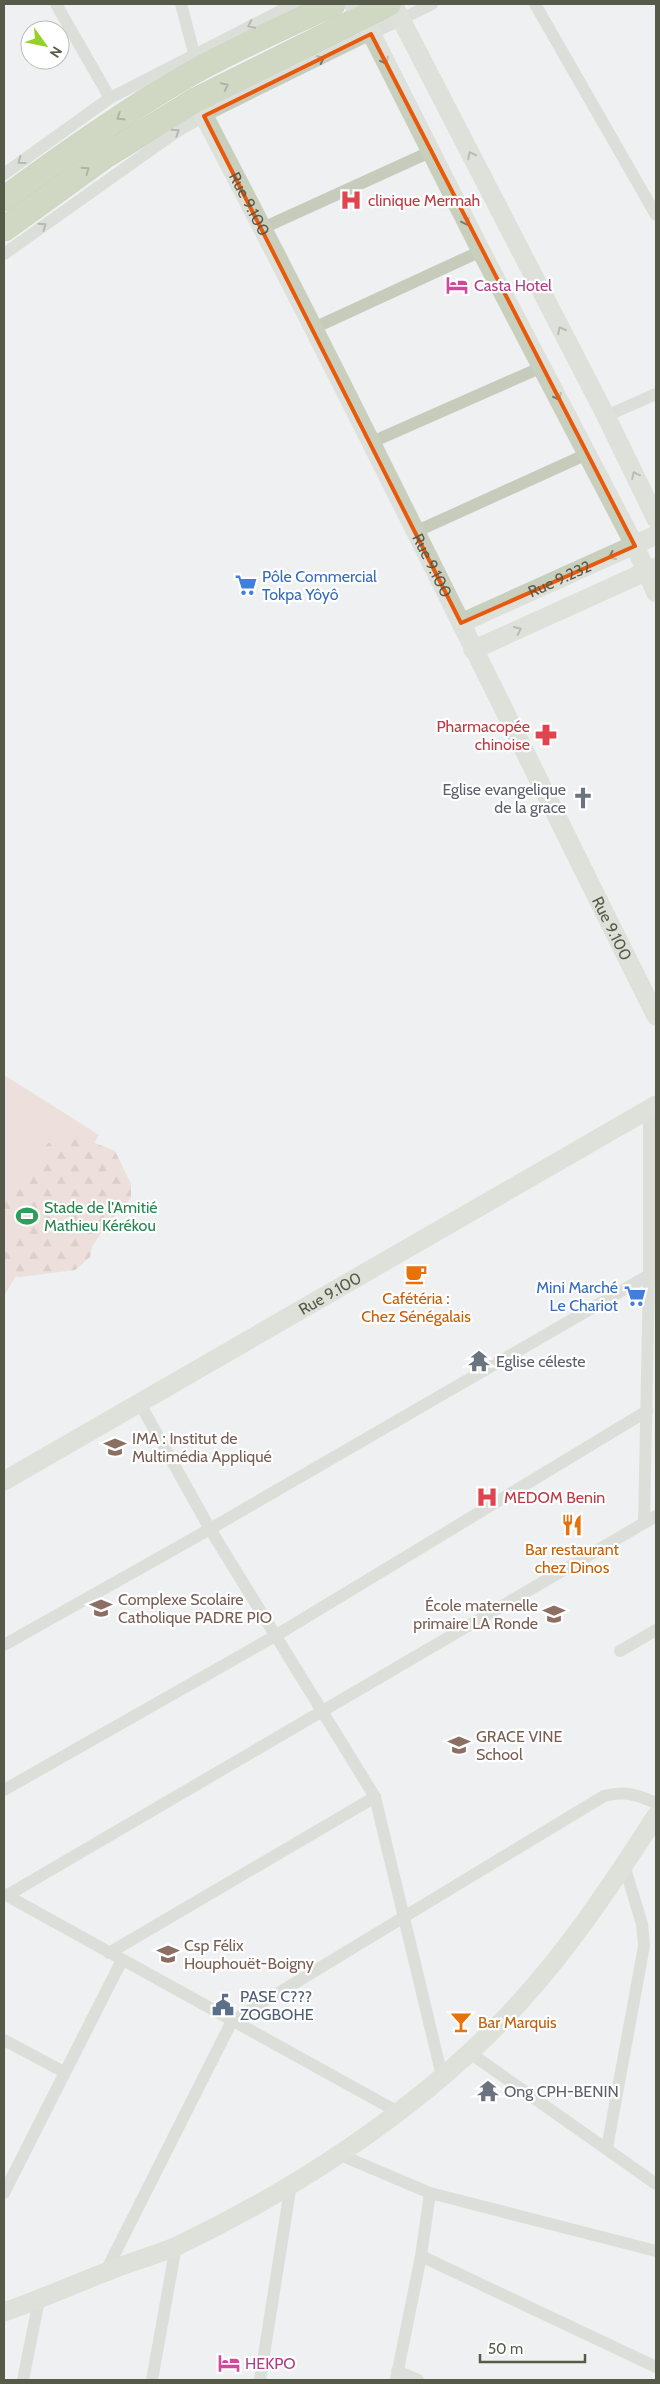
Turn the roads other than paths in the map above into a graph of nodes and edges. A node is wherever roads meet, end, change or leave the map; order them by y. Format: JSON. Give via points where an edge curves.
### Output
{"nodes":[{"id":1,"x":56,"y":4,"type":"edge"},
{"id":2,"x":181,"y":4,"type":"edge"},
{"id":3,"x":294,"y":4,"type":"edge"},
{"id":4,"x":333,"y":4,"type":"edge"},
{"id":5,"x":432,"y":4,"type":"edge"},
{"id":6,"x":536,"y":4,"type":"edge"},
{"id":7,"x":394,"y":9,"type":"edge"},
{"id":8,"x":362,"y":18,"type":"edge"},
{"id":9,"x":194,"y":53,"type":"junction"},
{"id":10,"x":110,"y":98,"type":"junction"},
{"id":11,"x":204,"y":116,"type":"junction"},
{"id":12,"x":432,"y":151,"type":"junction"},
{"id":13,"x":4,"y":172,"type":"edge"},
{"id":14,"x":4,"y":199,"type":"edge"},
{"id":15,"x":656,"y":215,"type":"edge"},
{"id":16,"x":263,"y":228,"type":"junction"},
{"id":17,"x":4,"y":229,"type":"edge"},
{"id":18,"x":481,"y":251,"type":"junction"},
{"id":19,"x":4,"y":254,"type":"edge"},
{"id":20,"x":314,"y":328,"type":"junction"},
{"id":21,"x":542,"y":367,"type":"junction"},
{"id":22,"x":656,"y":394,"type":"edge"},
{"id":23,"x":606,"y":416,"type":"junction"},
{"id":24,"x":372,"y":442,"type":"junction"},
{"id":25,"x":588,"y":454,"type":"junction"},
{"id":26,"x":656,"y":519,"type":"edge"},
{"id":27,"x":415,"y":532,"type":"junction"},
{"id":28,"x":656,"y":536,"type":"edge"},
{"id":29,"x":635,"y":546,"type":"junction"},
{"id":30,"x":652,"y":569,"type":"edge"},
{"id":31,"x":656,"y":592,"type":"edge"},
{"id":32,"x":461,"y":623,"type":"junction"},
{"id":33,"x":473,"y":650,"type":"junction"},
{"id":34,"x":656,"y":1016,"type":"edge"},
{"id":35,"x":652,"y":1107,"type":"edge"},
{"id":36,"x":649,"y":1275,"type":"junction"},
{"id":37,"x":138,"y":1402,"type":"junction"},
{"id":38,"x":646,"y":1411,"type":"junction"},
{"id":39,"x":4,"y":1481,"type":"edge"},
{"id":40,"x":656,"y":1516,"type":"edge"},
{"id":41,"x":644,"y":1523,"type":"junction"},
{"id":42,"x":210,"y":1529,"type":"junction"},
{"id":43,"x":656,"y":1630,"type":"edge"},
{"id":44,"x":275,"y":1636,"type":"junction"},
{"id":45,"x":4,"y":1645,"type":"edge"},
{"id":46,"x":620,"y":1651,"type":"dead end"},
{"id":47,"x":323,"y":1712,"type":"junction"},
{"id":48,"x":4,"y":1790,"type":"edge"},
{"id":49,"x":375,"y":1797,"type":"junction"},
{"id":50,"x":656,"y":1803,"type":"edge"},
{"id":51,"x":656,"y":1816,"type":"edge"},
{"id":52,"x":624,"y":1864,"type":"junction"},
{"id":53,"x":5,"y":1895,"type":"edge"},
{"id":54,"x":404,"y":1918,"type":"junction"},
{"id":55,"x":109,"y":1953,"type":"junction"},
{"id":56,"x":122,"y":1960,"type":"junction"},
{"id":57,"x":232,"y":2020,"type":"junction"},
{"id":58,"x":4,"y":2040,"type":"edge"},
{"id":59,"x":470,"y":2053,"type":"junction"},
{"id":60,"x":64,"y":2072,"type":"junction"},
{"id":61,"x":442,"y":2076,"type":"junction"},
{"id":62,"x":398,"y":2112,"type":"junction"},
{"id":63,"x":607,"y":2148,"type":"junction"},
{"id":64,"x":338,"y":2154,"type":"junction"},
{"id":65,"x":292,"y":2184,"type":"junction"},
{"id":66,"x":656,"y":2184,"type":"edge"},
{"id":67,"x":5,"y":2186,"type":"edge"},
{"id":68,"x":430,"y":2192,"type":"junction"},
{"id":69,"x":176,"y":2246,"type":"junction"},
{"id":70,"x":656,"y":2250,"type":"edge"},
{"id":71,"x":421,"y":2256,"type":"junction"},
{"id":72,"x":106,"y":2272,"type":"junction"},
{"id":73,"x":39,"y":2300,"type":"junction"},
{"id":74,"x":4,"y":2312,"type":"edge"},
{"id":75,"x":656,"y":2367,"type":"edge"},
{"id":76,"x":397,"y":2376,"type":"edge"},
{"id":77,"x":23,"y":2380,"type":"edge"},
{"id":78,"x":152,"y":2380,"type":"edge"},
{"id":79,"x":260,"y":2380,"type":"edge"},
{"id":80,"x":418,"y":2380,"type":"edge"}],
"edges":[{"from":1,"to":10,"type":"street"},
{"from":2,"to":9,"type":"street"},
{"from":3,"to":9,"type":"street","one_way":true},
{"from":4,"to":14,"type":"highway","one_way":true,"via":[[195,71],[147,99]]},
{"from":5,"to":7,"type":"street"},
{"from":6,"to":15,"type":"street"},
{"from":7,"to":8,"type":"highway"},
{"from":23,"to":7,"type":"street","one_way":true},
{"from":11,"to":8,"type":"street","one_way":true},
{"from":8,"to":12,"type":"street","one_way":true},
{"from":17,"to":8,"type":"highway","one_way":true,"via":[[105,156],[196,100]]},
{"from":9,"to":10,"type":"street"},
{"from":10,"to":13,"type":"street","one_way":true},
{"from":11,"to":16,"type":"street","name":"Rue 9.100"},
{"from":19,"to":11,"type":"street","one_way":true,"via":[[176,132]]},
{"from":12,"to":16,"type":"street"},
{"from":12,"to":18,"type":"street","one_way":true},
{"from":16,"to":20,"type":"street","name":"Rue 9.100"},
{"from":18,"to":20,"type":"street"},
{"from":18,"to":21,"type":"street"},
{"from":20,"to":24,"type":"street","name":"Rue 9.100"},
{"from":21,"to":24,"type":"street"},
{"from":21,"to":25,"type":"street","one_way":true},
{"from":22,"to":23,"type":"street"},
{"from":26,"to":23,"type":"street","one_way":true},
{"from":24,"to":27,"type":"street","name":"Rue 9.100"},
{"from":25,"to":27,"type":"street"},
{"from":25,"to":29,"type":"street"},
{"from":27,"to":32,"type":"street","name":"Rue 9.100"},
{"from":28,"to":29,"type":"street","name":"Rue 9.232"},
{"from":29,"to":30,"type":"street"},
{"from":29,"to":32,"type":"street","name":"Rue 9.232","one_way":true},
{"from":30,"to":31,"type":"street"},
{"from":33,"to":30,"type":"street","name":"Rue 9.232","one_way":true},
{"from":32,"to":33,"type":"street","name":"Rue 9.100"},
{"from":33,"to":34,"type":"street","name":"Rue 9.100"},
{"from":35,"to":36,"type":"street"},
{"from":35,"to":37,"type":"street","name":"Rue 9.100"},
{"from":36,"to":38,"type":"street"},
{"from":36,"to":42,"type":"street"},
{"from":37,"to":39,"type":"street","name":"Rue 9.100"},
{"from":37,"to":42,"type":"street"},
{"from":38,"to":41,"type":"street"},
{"from":38,"to":44,"type":"street"},
{"from":40,"to":41,"type":"street"},
{"from":41,"to":47,"type":"street"},
{"from":42,"to":44,"type":"street"},
{"from":42,"to":45,"type":"street"},
{"from":43,"to":46,"type":"street"},
{"from":44,"to":47,"type":"street"},
{"from":44,"to":48,"type":"street"},
{"from":47,"to":49,"type":"street"},
{"from":47,"to":53,"type":"street"},
{"from":49,"to":54,"type":"street"},
{"from":49,"to":55,"type":"street"},
{"from":50,"to":54,"type":"street","via":[[631,1793],[604,1796]]},
{"from":51,"to":52,"type":"street"},
{"from":52,"to":59,"type":"street","via":[[546,1971]]},
{"from":52,"to":63,"type":"street","via":[[642,1924],[644,1946]]},
{"from":53,"to":55,"type":"street"},
{"from":54,"to":57,"type":"street"},
{"from":54,"to":61,"type":"street"},
{"from":55,"to":56,"type":"street"},
{"from":56,"to":57,"type":"street"},
{"from":56,"to":60,"type":"street"},
{"from":57,"to":62,"type":"street"},
{"from":57,"to":72,"type":"street"},
{"from":58,"to":60,"type":"street"},
{"from":59,"to":61,"type":"street"},
{"from":59,"to":63,"type":"street"},
{"from":60,"to":67,"type":"street"},
{"from":61,"to":62,"type":"street"},
{"from":62,"to":64,"type":"street"},
{"from":63,"to":66,"type":"street"},
{"from":64,"to":65,"type":"street"},
{"from":64,"to":68,"type":"street"},
{"from":65,"to":69,"type":"street"},
{"from":65,"to":79,"type":"street"},
{"from":68,"to":70,"type":"street"},
{"from":68,"to":71,"type":"street"},
{"from":69,"to":72,"type":"street"},
{"from":69,"to":78,"type":"street"},
{"from":71,"to":75,"type":"street"},
{"from":71,"to":76,"type":"street"},
{"from":72,"to":73,"type":"street"},
{"from":73,"to":74,"type":"street"},
{"from":73,"to":77,"type":"street"},
{"from":76,"to":80,"type":"street"}]}
